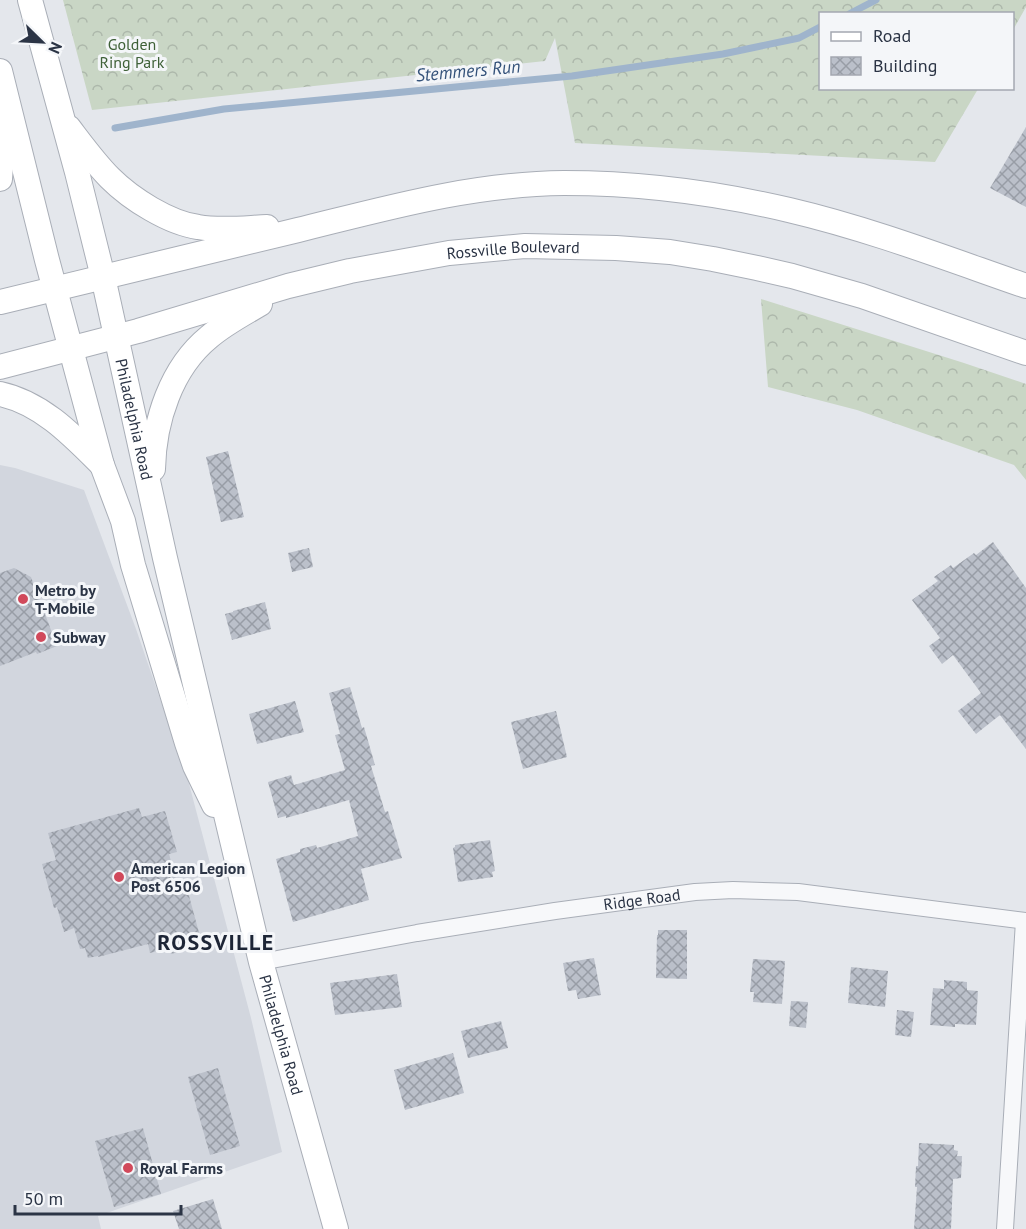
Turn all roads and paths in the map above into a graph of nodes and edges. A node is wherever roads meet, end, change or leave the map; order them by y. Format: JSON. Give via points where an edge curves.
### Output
{"nodes":[{"id":1,"x":30,"y":0,"type":"edge"},
{"id":2,"x":3,"y":82,"type":"edge"},
{"id":3,"x":63,"y":122,"type":"junction"},
{"id":4,"x":0,"y":179,"type":"edge"},
{"id":5,"x":314,"y":226,"type":"junction"},
{"id":6,"x":103,"y":278,"type":"junction"},
{"id":7,"x":288,"y":286,"type":"junction"},
{"id":8,"x":1026,"y":286,"type":"edge"},
{"id":9,"x":55,"y":289,"type":"junction"},
{"id":10,"x":0,"y":302,"type":"edge"},
{"id":11,"x":116,"y":337,"type":"junction"},
{"id":12,"x":71,"y":348,"type":"junction"},
{"id":13,"x":1026,"y":353,"type":"edge"},
{"id":14,"x":0,"y":367,"type":"edge"},
{"id":15,"x":0,"y":394,"type":"edge"},
{"id":16,"x":102,"y":465,"type":"junction"},
{"id":17,"x":152,"y":498,"type":"junction"},
{"id":18,"x":232,"y":839,"type":"junction"},
{"id":19,"x":1025,"y":921,"type":"edge"},
{"id":20,"x":261,"y":962,"type":"junction"},
{"id":21,"x":336,"y":1229,"type":"edge"},
{"id":22,"x":1005,"y":1229,"type":"edge"}],
"edges":[{"from":1,"to":3,"type":"main road","name":"Philadelphia Road"},
{"from":2,"to":4,"type":"main road"},
{"from":2,"to":9,"type":"main road","name":"Philadelphia Road"},
{"from":3,"to":5,"type":"main road","via":[[110,178],[150,208],[174,220],[209,228]]},
{"from":3,"to":6,"type":"main road","name":"Philadelphia Road"},
{"from":5,"to":6,"type":"main road"},
{"from":5,"to":8,"type":"main road","via":[[410,201],[483,189],[566,183],[630,186],[704,194],[789,210]]},
{"from":6,"to":9,"type":"main road"},
{"from":6,"to":11,"type":"main road","name":"Philadelphia Road"},
{"from":7,"to":11,"type":"main road","name":"Rossville Boulevard"},
{"from":7,"to":13,"type":"main road","name":"Rossville Boulevard","via":[[449,253],[525,246],[670,252],[746,266],[862,296]]},
{"from":7,"to":17,"type":"main road","via":[[210,336],[176,378],[157,429]]},
{"from":9,"to":10,"type":"main road"},
{"from":9,"to":12,"type":"main road","name":"Philadelphia Road"},
{"from":11,"to":12,"type":"main road","name":"Rossville Boulevard"},
{"from":11,"to":17,"type":"main road","name":"Philadelphia Road"},
{"from":12,"to":14,"type":"main road","name":"Rossville Boulevard"},
{"from":12,"to":16,"type":"main road","name":"Philadelphia Road"},
{"from":15,"to":16,"type":"main road","via":[[50,417]]},
{"from":16,"to":18,"type":"main road","name":"Philadelphia Road","via":[[123,521],[195,766]]},
{"from":17,"to":18,"type":"main road","name":"Philadelphia Road"},
{"from":18,"to":20,"type":"main road","name":"Philadelphia Road"},
{"from":19,"to":20,"type":"street","name":"Ridge Road","via":[[798,892],[694,892],[417,933]]},
{"from":19,"to":22,"type":"street"},
{"from":20,"to":21,"type":"main road","name":"Philadelphia Road"}]}
